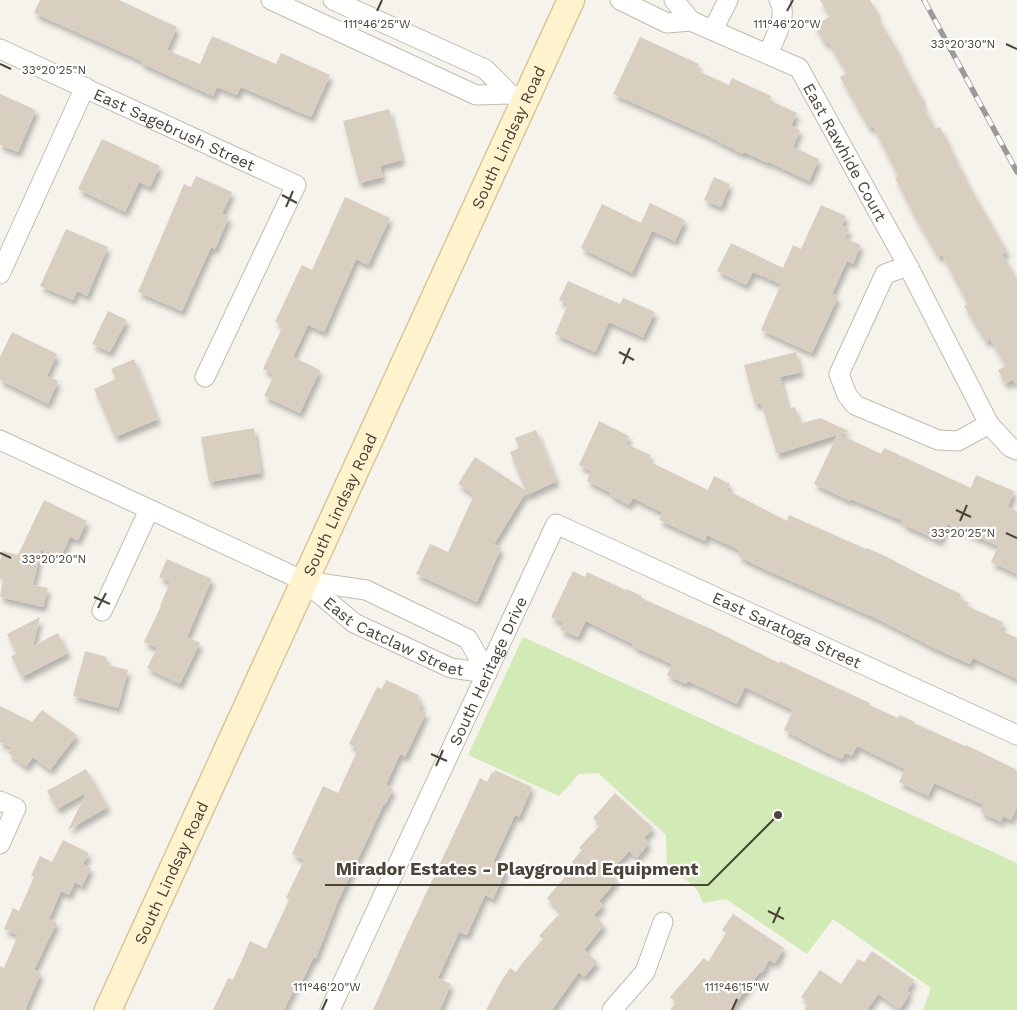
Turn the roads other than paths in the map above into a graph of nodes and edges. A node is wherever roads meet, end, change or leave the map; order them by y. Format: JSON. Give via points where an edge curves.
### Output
{"nodes":[{"id":1,"x":271,"y":0,"type":"edge"},
{"id":2,"x":333,"y":0,"type":"edge"},
{"id":3,"x":571,"y":0,"type":"edge"},
{"id":4,"x":620,"y":0,"type":"edge"},
{"id":5,"x":674,"y":0,"type":"edge"},
{"id":6,"x":728,"y":0,"type":"edge"},
{"id":7,"x":779,"y":0,"type":"edge"},
{"id":8,"x":690,"y":21,"type":"junction"},
{"id":9,"x":713,"y":30,"type":"junction"},
{"id":10,"x":0,"y":49,"type":"edge"},
{"id":11,"x":768,"y":54,"type":"junction"},
{"id":12,"x":85,"y":87,"type":"junction"},
{"id":13,"x":518,"y":97,"type":"junction"},
{"id":14,"x":908,"y":266,"type":"junction"},
{"id":15,"x":0,"y":274,"type":"edge"},
{"id":16,"x":205,"y":376,"type":"dead end"},
{"id":17,"x":990,"y":424,"type":"junction"},
{"id":18,"x":0,"y":440,"type":"edge"},
{"id":19,"x":1017,"y":450,"type":"edge"},
{"id":20,"x":149,"y":510,"type":"junction"},
{"id":21,"x":556,"y":524,"type":"joint"},
{"id":22,"x":304,"y":581,"type":"junction"},
{"id":23,"x":102,"y":611,"type":"dead end"},
{"id":24,"x":487,"y":673,"type":"junction"},
{"id":25,"x":1017,"y":735,"type":"edge"},
{"id":26,"x":8,"y":804,"type":"edge"},
{"id":27,"x":0,"y":844,"type":"edge"},
{"id":28,"x":663,"y":922,"type":"dead end"},
{"id":29,"x":108,"y":1010,"type":"edge"},
{"id":30,"x":330,"y":1010,"type":"edge"},
{"id":31,"x":612,"y":1010,"type":"edge"}],
"edges":[{"from":1,"to":13,"type":"street","via":[[476,94]]},
{"from":2,"to":13,"type":"street","via":[[485,69]]},
{"from":3,"to":13,"type":"main road","name":"South Lindsay Road"},
{"from":4,"to":8,"type":"street","name":"East Rawhide Court","via":[[667,23]]},
{"from":5,"to":8,"type":"street"},
{"from":6,"to":9,"type":"street"},
{"from":7,"to":11,"type":"street","via":[[782,19]]},
{"from":8,"to":9,"type":"street","name":"East Rawhide Court"},
{"from":9,"to":11,"type":"street","name":"East Rawhide Court"},
{"from":10,"to":12,"type":"street","name":"East Sagebrush Street"},
{"from":11,"to":14,"type":"street","name":"East Rawhide Court","via":[[799,68]]},
{"from":12,"to":15,"type":"street"},
{"from":12,"to":16,"type":"street","name":"East Sagebrush Street","via":[[296,185]]},
{"from":13,"to":22,"type":"main road","name":"South Lindsay Road"},
{"from":14,"to":17,"type":"street","name":"East Rawhide Court"},
{"from":14,"to":17,"type":"street","via":[[885,274],[839,374],[847,395],[855,405],[938,440],[958,441]]},
{"from":17,"to":19,"type":"street","name":"East Rawhide Court","via":[[1010,447]]},
{"from":18,"to":20,"type":"street","name":"East Catclaw Street"},
{"from":20,"to":22,"type":"street","name":"East Catclaw Street"},
{"from":20,"to":23,"type":"street"},
{"from":21,"to":24,"type":"street","name":"South Heritage Drive"},
{"from":21,"to":25,"type":"street","name":"East Saratoga Street"},
{"from":22,"to":24,"type":"street","name":"East Catclaw Street","via":[[354,623],[451,668]]},
{"from":22,"to":24,"type":"street","name":"East Catclaw Street","via":[[366,590],[468,640]]},
{"from":22,"to":29,"type":"main road","name":"South Lindsay Road"},
{"from":24,"to":30,"type":"street","name":"South Heritage Drive"},
{"from":26,"to":27,"type":"street"},
{"from":28,"to":31,"type":"street","via":[[645,972]]}]}
